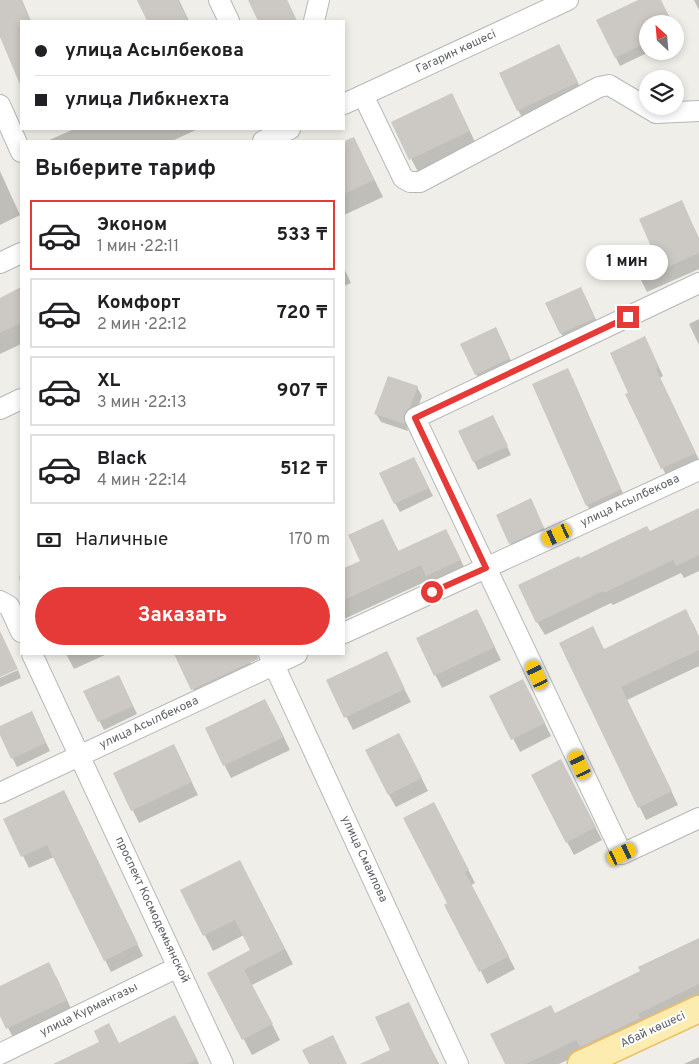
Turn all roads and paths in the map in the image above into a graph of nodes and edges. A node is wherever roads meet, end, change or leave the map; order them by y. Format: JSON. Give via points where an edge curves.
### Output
{"nodes":[{"id":1,"x":219,"y":0,"type":"edge"},
{"id":2,"x":319,"y":0,"type":"edge"},
{"id":3,"x":568,"y":0,"type":"edge"},
{"id":4,"x":229,"y":20,"type":"edge"},
{"id":5,"x":314,"y":20,"type":"edge"},
{"id":6,"x":363,"y":95,"type":"junction"},
{"id":7,"x":345,"y":104,"type":"edge"},
{"id":8,"x":0,"y":105,"type":"edge"},
{"id":9,"x":699,"y":111,"type":"edge"},
{"id":10,"x":286,"y":130,"type":"edge"},
{"id":11,"x":264,"y":136,"type":"edge"},
{"id":12,"x":21,"y":139,"type":"edge"},
{"id":13,"x":20,"y":253,"type":"edge"},
{"id":14,"x":0,"y":263,"type":"edge"},
{"id":15,"x":699,"y":283,"type":"edge"},
{"id":16,"x":20,"y":400,"type":"edge"},
{"id":17,"x":0,"y":409,"type":"edge"},
{"id":18,"x":699,"y":470,"type":"edge"},
{"id":19,"x":486,"y":568,"type":"junction"},
{"id":20,"x":0,"y":601,"type":"edge"},
{"id":21,"x":20,"y":630,"type":"edge"},
{"id":22,"x":345,"y":632,"type":"edge"},
{"id":23,"x":32,"y":655,"type":"edge"},
{"id":24,"x":292,"y":655,"type":"edge"},
{"id":25,"x":271,"y":659,"type":"edge"},
{"id":26,"x":80,"y":756,"type":"junction"},
{"id":27,"x":0,"y":793,"type":"edge"},
{"id":28,"x":699,"y":818,"type":"edge"},
{"id":29,"x":178,"y":967,"type":"junction"},
{"id":30,"x":699,"y":1009,"type":"edge"},
{"id":31,"x":0,"y":1054,"type":"edge"},
{"id":32,"x":223,"y":1064,"type":"edge"},
{"id":33,"x":458,"y":1064,"type":"edge"},
{"id":34,"x":581,"y":1064,"type":"edge"}],
"edges":[{"from":1,"to":4,"type":"street"},
{"from":2,"to":5,"type":"street"},
{"from":3,"to":6,"type":"street","name":"Гагарин көшесі"},
{"from":6,"to":7,"type":"street","name":"Гагарин көшесі"},
{"from":6,"to":9,"type":"street","via":[[403,178],[410,182],[420,182],[608,85],[656,113]]},
{"from":8,"to":12,"type":"street"},
{"from":10,"to":11,"type":"street"},
{"from":13,"to":14,"type":"street"},
{"from":15,"to":19,"type":"street","via":[[415,418]]},
{"from":16,"to":17,"type":"street"},
{"from":18,"to":19,"type":"street","name":"улица Асылбекова"},
{"from":19,"to":22,"type":"street","name":"улица Асылбекова"},
{"from":19,"to":28,"type":"street","via":[[622,854]]},
{"from":20,"to":21,"type":"street","via":[[9,606]]},
{"from":23,"to":26,"type":"street","name":"проспект Космодемьянской"},
{"from":24,"to":25,"type":"street","name":"улица Асылбекова"},
{"from":25,"to":26,"type":"street","name":"улица Асылбекова"},
{"from":25,"to":33,"type":"street","name":"улица Смаилова"},
{"from":26,"to":27,"type":"street","name":"улица Асылбекова"},
{"from":26,"to":29,"type":"street","name":"проспект Космодемьянской"},
{"from":29,"to":31,"type":"street","name":"улица Курмангазы"},
{"from":29,"to":32,"type":"street","name":"проспект Космодемьянской"},
{"from":30,"to":34,"type":"main road","name":"Абай көшесі"}]}
